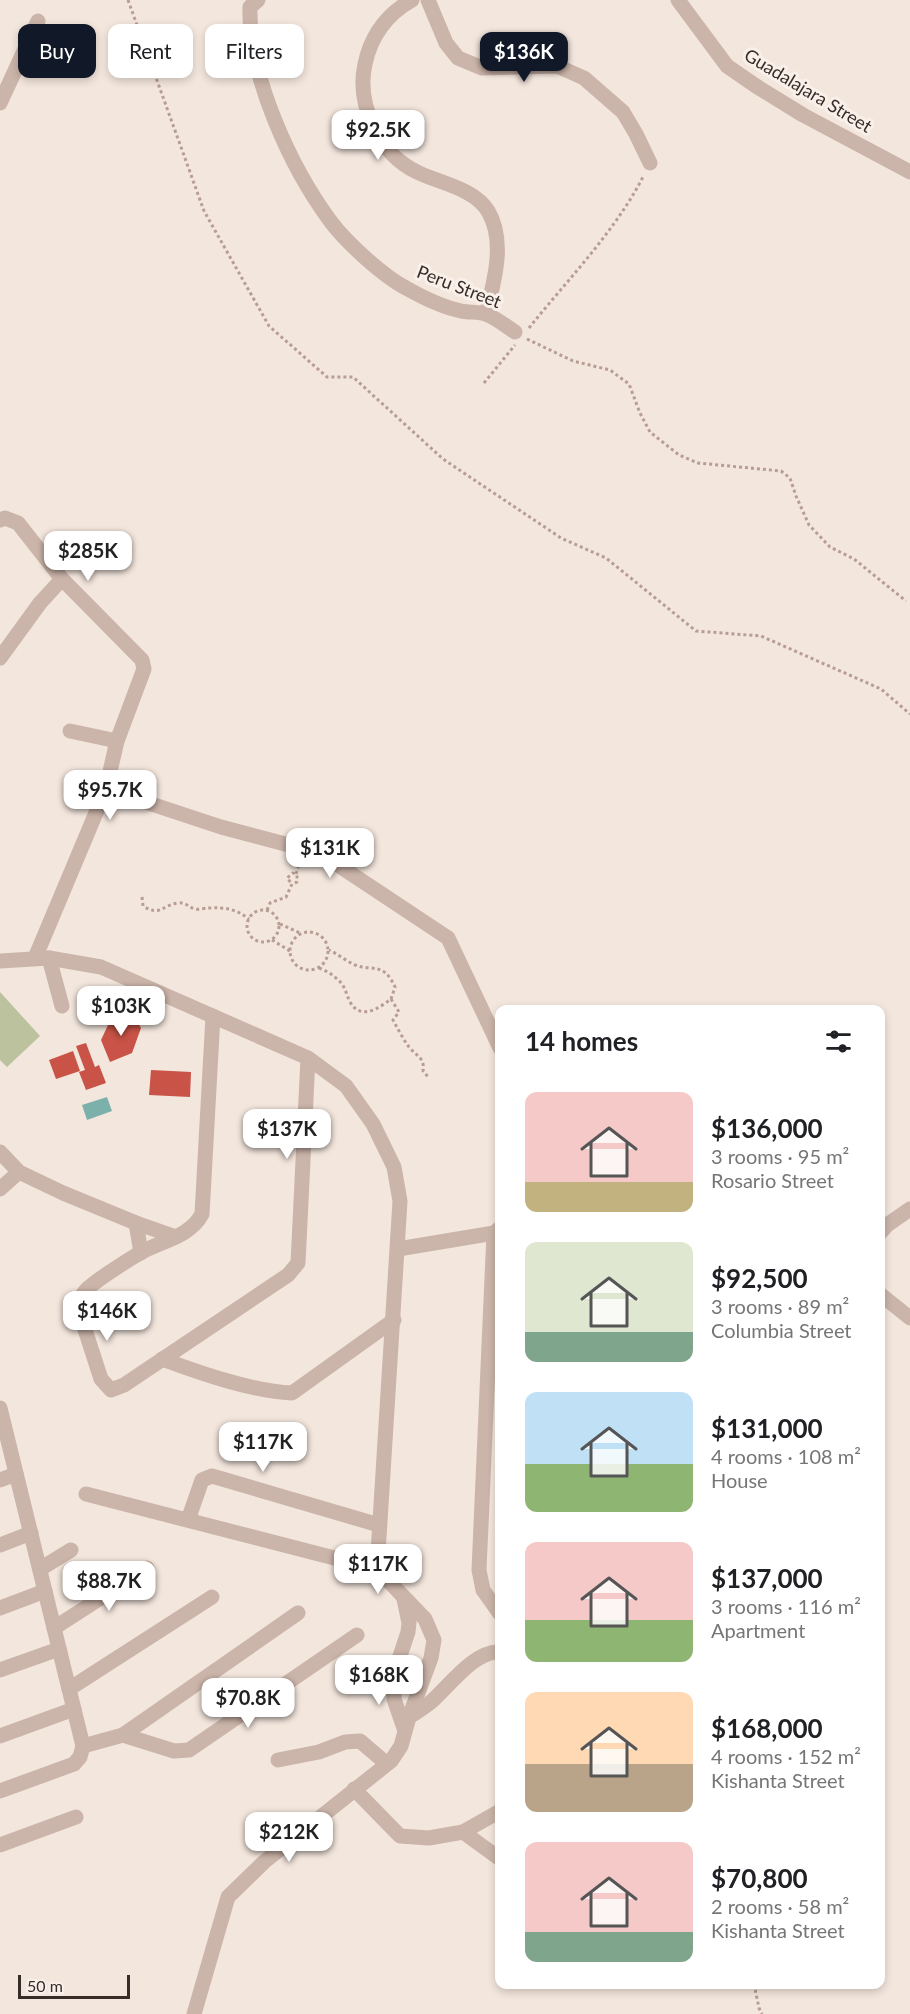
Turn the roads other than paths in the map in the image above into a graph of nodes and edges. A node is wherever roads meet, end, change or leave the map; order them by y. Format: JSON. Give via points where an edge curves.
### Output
{"nodes":[{"id":1,"x":412,"y":0,"type":"edge"},
{"id":2,"x":428,"y":0,"type":"edge"},
{"id":3,"x":678,"y":0,"type":"edge"},
{"id":4,"x":251,"y":2,"type":"edge"},
{"id":5,"x":38,"y":21,"type":"dead end"},
{"id":6,"x":0,"y":102,"type":"edge"},
{"id":7,"x":650,"y":163,"type":"road end"},
{"id":8,"x":910,"y":172,"type":"edge"},
{"id":9,"x":486,"y":314,"type":"junction"},
{"id":10,"x":518,"y":334,"type":"road end"},
{"id":11,"x":0,"y":520,"type":"edge"},
{"id":12,"x":62,"y":579,"type":"junction"},
{"id":13,"x":0,"y":658,"type":"edge"},
{"id":14,"x":70,"y":731,"type":"dead end"},
{"id":15,"x":117,"y":741,"type":"junction"},
{"id":16,"x":105,"y":789,"type":"junction"},
{"id":17,"x":42,"y":958,"type":"junction"},
{"id":18,"x":0,"y":961,"type":"edge"},
{"id":19,"x":62,"y":1006,"type":"dead end"},
{"id":20,"x":213,"y":1016,"type":"junction"},
{"id":21,"x":495,"y":1037,"type":"edge"},
{"id":22,"x":308,"y":1058,"type":"junction"},
{"id":23,"x":0,"y":1152,"type":"edge"},
{"id":24,"x":19,"y":1172,"type":"junction"},
{"id":25,"x":0,"y":1189,"type":"edge"},
{"id":26,"x":910,"y":1209,"type":"edge"},
{"id":27,"x":136,"y":1223,"type":"junction"},
{"id":28,"x":885,"y":1227,"type":"edge"},
{"id":29,"x":495,"y":1231,"type":"edge"},
{"id":30,"x":176,"y":1237,"type":"junction"},
{"id":31,"x":398,"y":1249,"type":"junction"},
{"id":32,"x":141,"y":1253,"type":"junction"},
{"id":33,"x":495,"y":1269,"type":"edge"},
{"id":34,"x":885,"y":1298,"type":"edge"},
{"id":35,"x":910,"y":1318,"type":"edge"},
{"id":36,"x":394,"y":1320,"type":"junction"},
{"id":37,"x":162,"y":1359,"type":"junction"},
{"id":38,"x":1,"y":1412,"type":"edge"},
{"id":39,"x":16,"y":1474,"type":"junction"},
{"id":40,"x":0,"y":1480,"type":"edge"},
{"id":41,"x":86,"y":1494,"type":"dead end"},
{"id":42,"x":188,"y":1520,"type":"junction"},
{"id":43,"x":379,"y":1525,"type":"junction"},
{"id":44,"x":30,"y":1533,"type":"junction"},
{"id":45,"x":0,"y":1545,"type":"edge"},
{"id":46,"x":71,"y":1550,"type":"dead end"},
{"id":47,"x":39,"y":1569,"type":"junction"},
{"id":48,"x":147,"y":1569,"type":"dead end"},
{"id":49,"x":377,"y":1569,"type":"junction"},
{"id":50,"x":45,"y":1591,"type":"junction"},
{"id":51,"x":212,"y":1598,"type":"dead end"},
{"id":52,"x":404,"y":1599,"type":"junction"},
{"id":53,"x":495,"y":1607,"type":"edge"},
{"id":54,"x":0,"y":1608,"type":"edge"},
{"id":55,"x":298,"y":1613,"type":"dead end"},
{"id":56,"x":54,"y":1628,"type":"junction"},
{"id":57,"x":357,"y":1635,"type":"dead end"},
{"id":58,"x":59,"y":1649,"type":"junction"},
{"id":59,"x":495,"y":1652,"type":"edge"},
{"id":60,"x":396,"y":1668,"type":"junction"},
{"id":61,"x":0,"y":1670,"type":"edge"},
{"id":62,"x":424,"y":1676,"type":"junction"},
{"id":63,"x":69,"y":1689,"type":"junction"},
{"id":64,"x":74,"y":1709,"type":"junction"},
{"id":65,"x":405,"y":1722,"type":"junction"},
{"id":66,"x":123,"y":1735,"type":"junction"},
{"id":67,"x":0,"y":1736,"type":"edge"},
{"id":68,"x":83,"y":1746,"type":"junction"},
{"id":69,"x":278,"y":1760,"type":"dead end"},
{"id":70,"x":387,"y":1764,"type":"junction"},
{"id":71,"x":354,"y":1789,"type":"junction"},
{"id":72,"x":0,"y":1791,"type":"edge"},
{"id":73,"x":495,"y":1814,"type":"edge"},
{"id":74,"x":76,"y":1817,"type":"dead end"},
{"id":75,"x":463,"y":1832,"type":"junction"},
{"id":76,"x":0,"y":1845,"type":"edge"},
{"id":77,"x":495,"y":1855,"type":"edge"},
{"id":78,"x":194,"y":2014,"type":"edge"}],
"edges":[{"from":1,"to":9,"type":"street","via":[[388,16],[370,47],[362,78],[365,101],[382,142],[406,166],[469,194],[486,208],[497,247]]},
{"from":2,"to":7,"type":"street","via":[[458,58],[482,68],[558,66],[584,78],[623,112]]},
{"from":3,"to":8,"type":"street","name":"Guadalajara Street","via":[[727,66],[803,115]]},
{"from":4,"to":9,"type":"street","name":"Peru Street","via":[[261,82],[298,169],[333,224],[373,264],[405,288],[460,311]]},
{"from":5,"to":6,"type":"street"},
{"from":9,"to":10,"type":"street","name":"Peru Street"},
{"from":11,"to":12,"type":"street","via":[[18,523]]},
{"from":12,"to":13,"type":"street"},
{"from":12,"to":15,"type":"street","via":[[142,660],[144,669]]},
{"from":14,"to":15,"type":"street"},
{"from":15,"to":16,"type":"street"},
{"from":16,"to":17,"type":"street"},
{"from":16,"to":21,"type":"street","via":[[332,861],[448,938]]},
{"from":17,"to":18,"type":"street"},
{"from":17,"to":19,"type":"street"},
{"from":17,"to":20,"type":"street","via":[[101,967]]},
{"from":20,"to":22,"type":"street"},
{"from":20,"to":30,"type":"street","via":[[202,1214],[188,1231]]},
{"from":22,"to":31,"type":"street","via":[[346,1086],[373,1124],[394,1167],[400,1201]]},
{"from":22,"to":37,"type":"street","via":[[298,1263],[288,1275]]},
{"from":23,"to":24,"type":"street"},
{"from":24,"to":25,"type":"street"},
{"from":24,"to":27,"type":"street"},
{"from":26,"to":28,"type":"street"},
{"from":27,"to":30,"type":"street"},
{"from":27,"to":32,"type":"street"},
{"from":29,"to":31,"type":"street"},
{"from":30,"to":32,"type":"street"},
{"from":31,"to":36,"type":"street"},
{"from":32,"to":37,"type":"street","via":[[86,1290],[79,1311],[101,1379],[111,1390]]},
{"from":33,"to":53,"type":"street","via":[[479,1570],[483,1590]]},
{"from":34,"to":35,"type":"street"},
{"from":36,"to":37,"type":"street","via":[[298,1398]]},
{"from":36,"to":43,"type":"street"},
{"from":38,"to":39,"type":"street"},
{"from":39,"to":40,"type":"street"},
{"from":39,"to":44,"type":"street"},
{"from":41,"to":42,"type":"street"},
{"from":42,"to":43,"type":"street","via":[[202,1480],[212,1476]]},
{"from":42,"to":49,"type":"street"},
{"from":43,"to":49,"type":"street"},
{"from":44,"to":45,"type":"street"},
{"from":44,"to":47,"type":"street"},
{"from":46,"to":47,"type":"street"},
{"from":47,"to":50,"type":"street"},
{"from":48,"to":56,"type":"street"},
{"from":49,"to":52,"type":"street"},
{"from":50,"to":54,"type":"street"},
{"from":50,"to":56,"type":"street"},
{"from":51,"to":63,"type":"street"},
{"from":52,"to":60,"type":"street","via":[[408,1632]]},
{"from":52,"to":62,"type":"street","via":[[425,1619],[434,1640]]},
{"from":55,"to":66,"type":"street"},
{"from":56,"to":58,"type":"street"},
{"from":57,"to":66,"type":"street","via":[[189,1750],[174,1750]]},
{"from":58,"to":61,"type":"street"},
{"from":58,"to":63,"type":"street"},
{"from":59,"to":65,"type":"street","via":[[462,1670]]},
{"from":60,"to":62,"type":"street"},
{"from":60,"to":65,"type":"street","via":[[394,1699]]},
{"from":62,"to":65,"type":"street"},
{"from":63,"to":64,"type":"street"},
{"from":64,"to":67,"type":"street"},
{"from":64,"to":68,"type":"street"},
{"from":65,"to":70,"type":"street","via":[[401,1746]]},
{"from":66,"to":68,"type":"street"},
{"from":68,"to":72,"type":"street","via":[[74,1764]]},
{"from":69,"to":70,"type":"street","via":[[360,1741]]},
{"from":70,"to":71,"type":"street"},
{"from":71,"to":75,"type":"street","via":[[400,1836],[429,1838]]},
{"from":71,"to":78,"type":"street","via":[[264,1862],[228,1897]]},
{"from":73,"to":75,"type":"street"},
{"from":74,"to":76,"type":"street"},
{"from":75,"to":77,"type":"street"}]}
